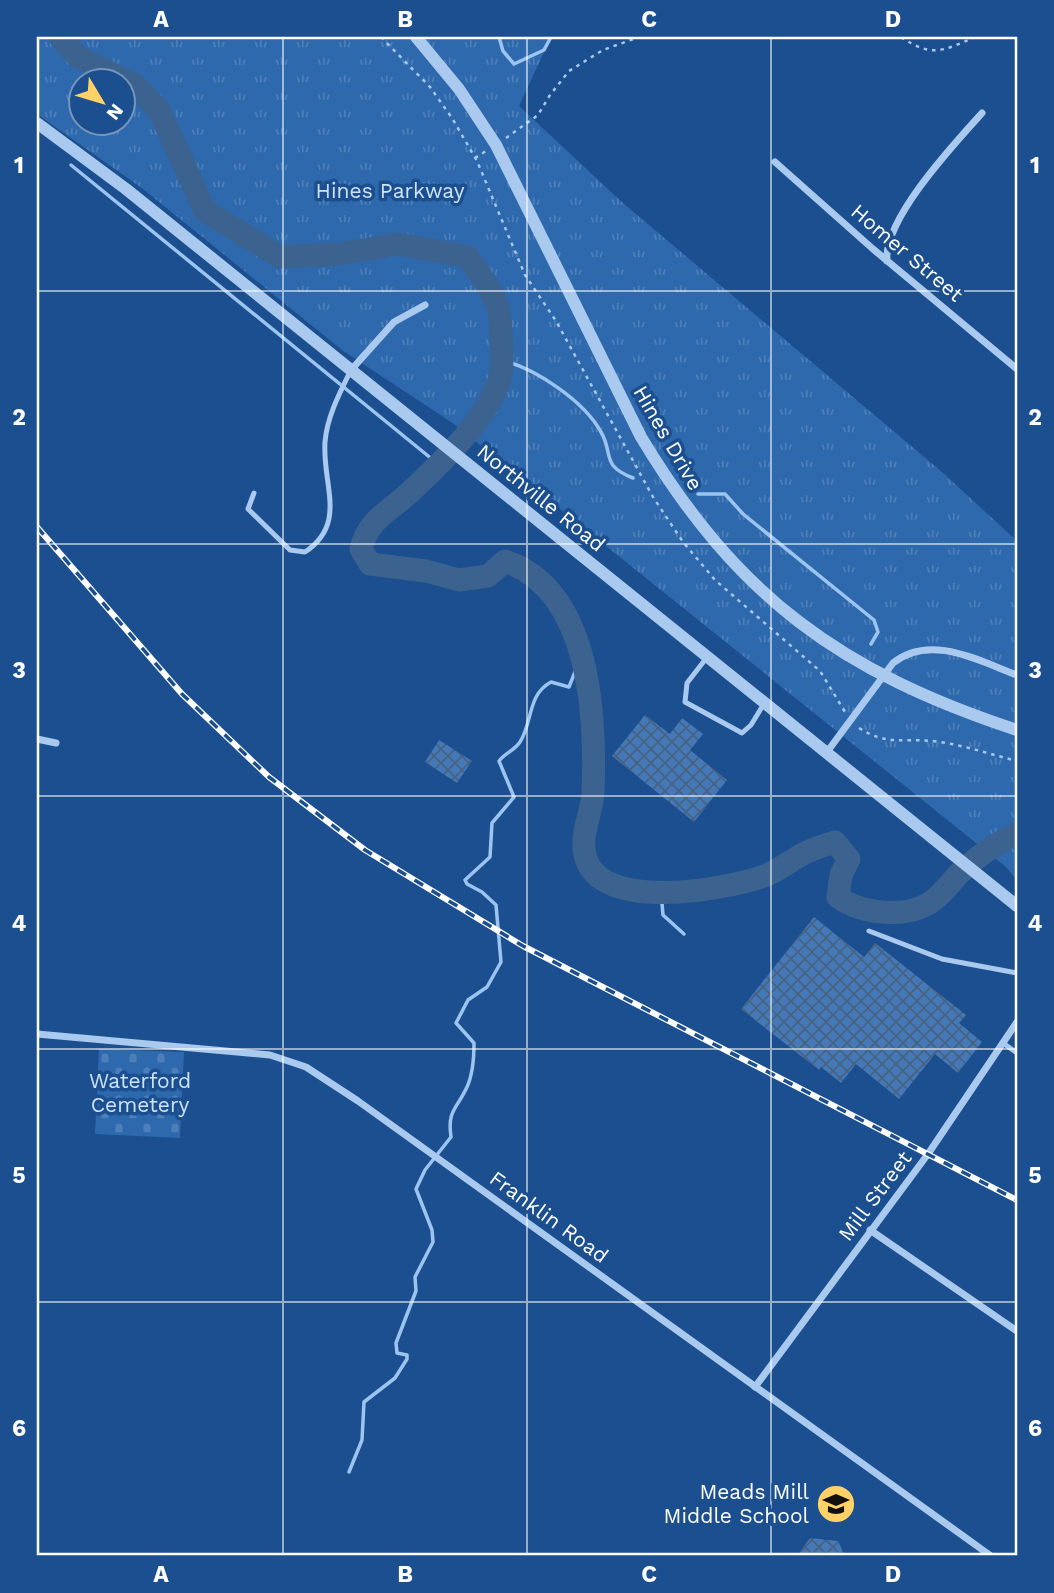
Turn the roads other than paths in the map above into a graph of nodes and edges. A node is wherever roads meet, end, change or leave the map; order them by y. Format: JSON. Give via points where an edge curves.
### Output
{"nodes":[{"id":1,"x":416,"y":37,"type":"edge"},
{"id":2,"x":982,"y":113,"type":"dead end"},
{"id":3,"x":37,"y":123,"type":"edge"},
{"id":4,"x":775,"y":162,"type":"dead end"},
{"id":5,"x":887,"y":261,"type":"junction"},
{"id":6,"x":425,"y":304,"type":"dead end"},
{"id":7,"x":1017,"y":369,"type":"edge"},
{"id":8,"x":351,"y":370,"type":"junction"},
{"id":9,"x":254,"y":493,"type":"dead end"},
{"id":10,"x":708,"y":656,"type":"junction"},
{"id":11,"x":1017,"y":675,"type":"edge"},
{"id":12,"x":883,"y":677,"type":"junction"},
{"id":13,"x":765,"y":702,"type":"junction"},
{"id":14,"x":1017,"y":730,"type":"edge"},
{"id":15,"x":37,"y":739,"type":"edge"},
{"id":16,"x":56,"y":743,"type":"dead end"},
{"id":17,"x":827,"y":752,"type":"junction"},
{"id":18,"x":1017,"y":906,"type":"edge"},
{"id":19,"x":869,"y":931,"type":"dead end"},
{"id":20,"x":1017,"y":973,"type":"edge"},
{"id":21,"x":1017,"y":1022,"type":"edge"},
{"id":22,"x":37,"y":1034,"type":"edge"},
{"id":23,"x":1003,"y":1043,"type":"junction"},
{"id":24,"x":1017,"y":1053,"type":"edge"},
{"id":25,"x":870,"y":1230,"type":"junction"},
{"id":26,"x":1017,"y":1331,"type":"edge"},
{"id":27,"x":755,"y":1387,"type":"junction"},
{"id":28,"x":991,"y":1556,"type":"edge"}],
"edges":[{"from":1,"to":12,"type":"street","name":"Hines Drive","via":[[459,89],[496,145],[641,437],[694,518],[779,606]]},
{"from":2,"to":5,"type":"street","via":[[905,208],[885,246]]},
{"from":3,"to":8,"type":"street","name":"Northville Road"},
{"from":4,"to":5,"type":"street","name":"Homer Street"},
{"from":5,"to":7,"type":"street","name":"Homer Street"},
{"from":6,"to":8,"type":"street","via":[[394,322]]},
{"from":8,"to":9,"type":"lane","via":[[325,441],[331,522],[321,542],[305,552],[290,550],[248,509]]},
{"from":8,"to":10,"type":"street","name":"Northville Road"},
{"from":10,"to":13,"type":"street","name":"Northville Road"},
{"from":10,"to":13,"type":"lane","via":[[687,683],[685,702],[742,733]]},
{"from":11,"to":12,"type":"street","via":[[941,650],[905,654]]},
{"from":12,"to":14,"type":"street","name":"Hines Drive"},
{"from":12,"to":17,"type":"street"},
{"from":13,"to":17,"type":"street","name":"Northville Road"},
{"from":15,"to":16,"type":"street"},
{"from":17,"to":18,"type":"street","name":"Northville Road"},
{"from":19,"to":20,"type":"lane","via":[[942,959]]},
{"from":21,"to":23,"type":"street","name":"Mill Street"},
{"from":22,"to":27,"type":"street","name":"Franklin Road","via":[[281,1057],[327,1081],[432,1153]]},
{"from":23,"to":24,"type":"lane"},
{"from":23,"to":25,"type":"street","name":"Mill Street"},
{"from":25,"to":26,"type":"street"},
{"from":25,"to":27,"type":"street","name":"Mill Street"},
{"from":27,"to":28,"type":"street","name":"Franklin Road"}]}
